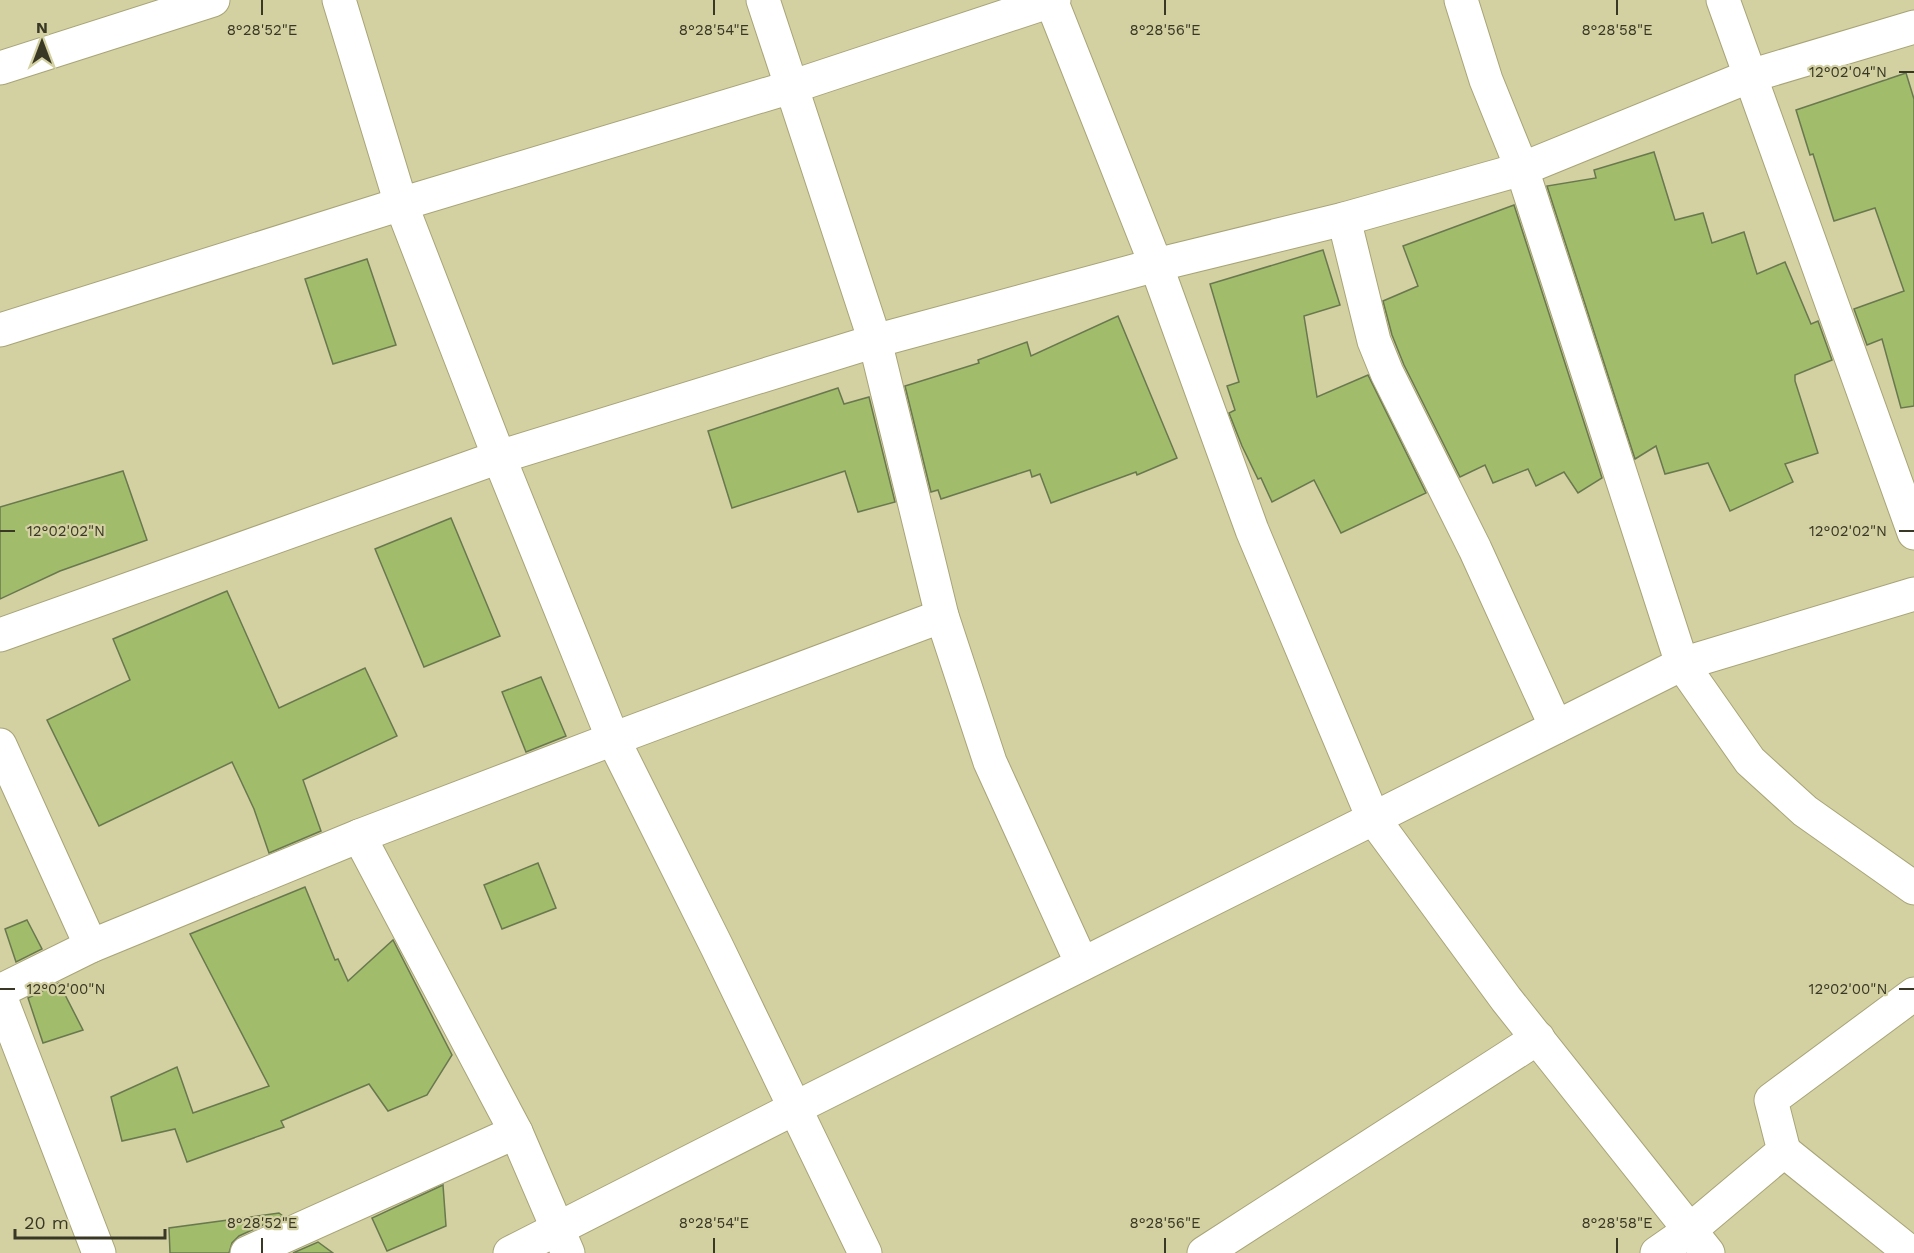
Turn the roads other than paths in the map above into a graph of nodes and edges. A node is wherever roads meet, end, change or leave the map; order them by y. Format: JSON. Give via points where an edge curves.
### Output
{"nodes":[{"id":1,"x":213,"y":0,"type":"edge"},
{"id":2,"x":339,"y":0,"type":"edge"},
{"id":3,"x":763,"y":0,"type":"edge"},
{"id":4,"x":1052,"y":0,"type":"edge"},
{"id":5,"x":1461,"y":0,"type":"edge"},
{"id":6,"x":1723,"y":0,"type":"edge"},
{"id":7,"x":1914,"y":27,"type":"edge"},
{"id":8,"x":0,"y":68,"type":"edge"},
{"id":9,"x":1750,"y":76,"type":"junction"},
{"id":10,"x":791,"y":87,"type":"junction"},
{"id":11,"x":1522,"y":169,"type":"junction"},
{"id":12,"x":401,"y":204,"type":"junction"},
{"id":13,"x":1344,"y":219,"type":"junction"},
{"id":14,"x":1156,"y":265,"type":"junction"},
{"id":15,"x":0,"y":330,"type":"edge"},
{"id":16,"x":875,"y":340,"type":"junction"},
{"id":17,"x":499,"y":457,"type":"junction"},
{"id":18,"x":1914,"y":533,"type":"edge"},
{"id":19,"x":1914,"y":594,"type":"edge"},
{"id":20,"x":942,"y":616,"type":"junction"},
{"id":21,"x":0,"y":635,"type":"edge"},
{"id":22,"x":1682,"y":664,"type":"junction"},
{"id":23,"x":1556,"y":727,"type":"junction"},
{"id":24,"x":613,"y":738,"type":"junction"},
{"id":25,"x":0,"y":745,"type":"edge"},
{"id":26,"x":1373,"y":818,"type":"junction"},
{"id":27,"x":359,"y":836,"type":"junction"},
{"id":28,"x":1914,"y":888,"type":"edge"},
{"id":29,"x":91,"y":946,"type":"junction"},
{"id":30,"x":1082,"y":964,"type":"junction"},
{"id":31,"x":0,"y":994,"type":"edge"},
{"id":32,"x":1914,"y":994,"type":"edge"},
{"id":33,"x":1538,"y":1038,"type":"junction"},
{"id":34,"x":795,"y":1108,"type":"junction"},
{"id":35,"x":516,"y":1132,"type":"junction"},
{"id":36,"x":1784,"y":1151,"type":"junction"},
{"id":37,"x":562,"y":1241,"type":"edge"},
{"id":38,"x":1699,"y":1241,"type":"edge"},
{"id":39,"x":99,"y":1253,"type":"edge"},
{"id":40,"x":247,"y":1253,"type":"edge"},
{"id":41,"x":510,"y":1253,"type":"edge"},
{"id":42,"x":865,"y":1253,"type":"edge"},
{"id":43,"x":1204,"y":1253,"type":"edge"},
{"id":44,"x":1657,"y":1253,"type":"edge"},
{"id":45,"x":1911,"y":1253,"type":"edge"}],
"edges":[{"from":1,"to":8,"type":"street"},
{"from":2,"to":12,"type":"street"},
{"from":3,"to":10,"type":"street"},
{"from":4,"to":10,"type":"street"},
{"from":4,"to":14,"type":"street"},
{"from":5,"to":11,"type":"street","via":[[1486,80]]},
{"from":6,"to":9,"type":"street"},
{"from":7,"to":9,"type":"street"},
{"from":9,"to":11,"type":"street"},
{"from":9,"to":18,"type":"street"},
{"from":10,"to":12,"type":"street"},
{"from":10,"to":16,"type":"street"},
{"from":11,"to":13,"type":"street"},
{"from":11,"to":22,"type":"street"},
{"from":12,"to":15,"type":"street"},
{"from":12,"to":17,"type":"street"},
{"from":13,"to":14,"type":"street"},
{"from":13,"to":23,"type":"street","via":[[1374,340],[1387,373]]},
{"from":14,"to":16,"type":"street"},
{"from":14,"to":26,"type":"street","via":[[1252,530]]},
{"from":16,"to":17,"type":"street"},
{"from":16,"to":20,"type":"street"},
{"from":17,"to":21,"type":"street"},
{"from":17,"to":24,"type":"street"},
{"from":19,"to":22,"type":"street"},
{"from":20,"to":24,"type":"street"},
{"from":20,"to":30,"type":"street","via":[[990,762]]},
{"from":22,"to":23,"type":"street"},
{"from":22,"to":28,"type":"street","via":[[1750,761],[1804,811]]},
{"from":23,"to":26,"type":"street"},
{"from":24,"to":27,"type":"street"},
{"from":24,"to":34,"type":"street"},
{"from":25,"to":29,"type":"street"},
{"from":26,"to":30,"type":"street"},
{"from":26,"to":33,"type":"street"},
{"from":27,"to":29,"type":"street"},
{"from":27,"to":35,"type":"street"},
{"from":29,"to":31,"type":"street"},
{"from":30,"to":34,"type":"street"},
{"from":31,"to":39,"type":"street"},
{"from":32,"to":36,"type":"street","via":[[1771,1100]]},
{"from":33,"to":38,"type":"street"},
{"from":33,"to":43,"type":"street"},
{"from":34,"to":37,"type":"street"},
{"from":34,"to":42,"type":"street"},
{"from":35,"to":37,"type":"street"},
{"from":35,"to":40,"type":"street"},
{"from":36,"to":38,"type":"street"},
{"from":36,"to":45,"type":"street"},
{"from":37,"to":41,"type":"street"},
{"from":38,"to":44,"type":"street"}]}
